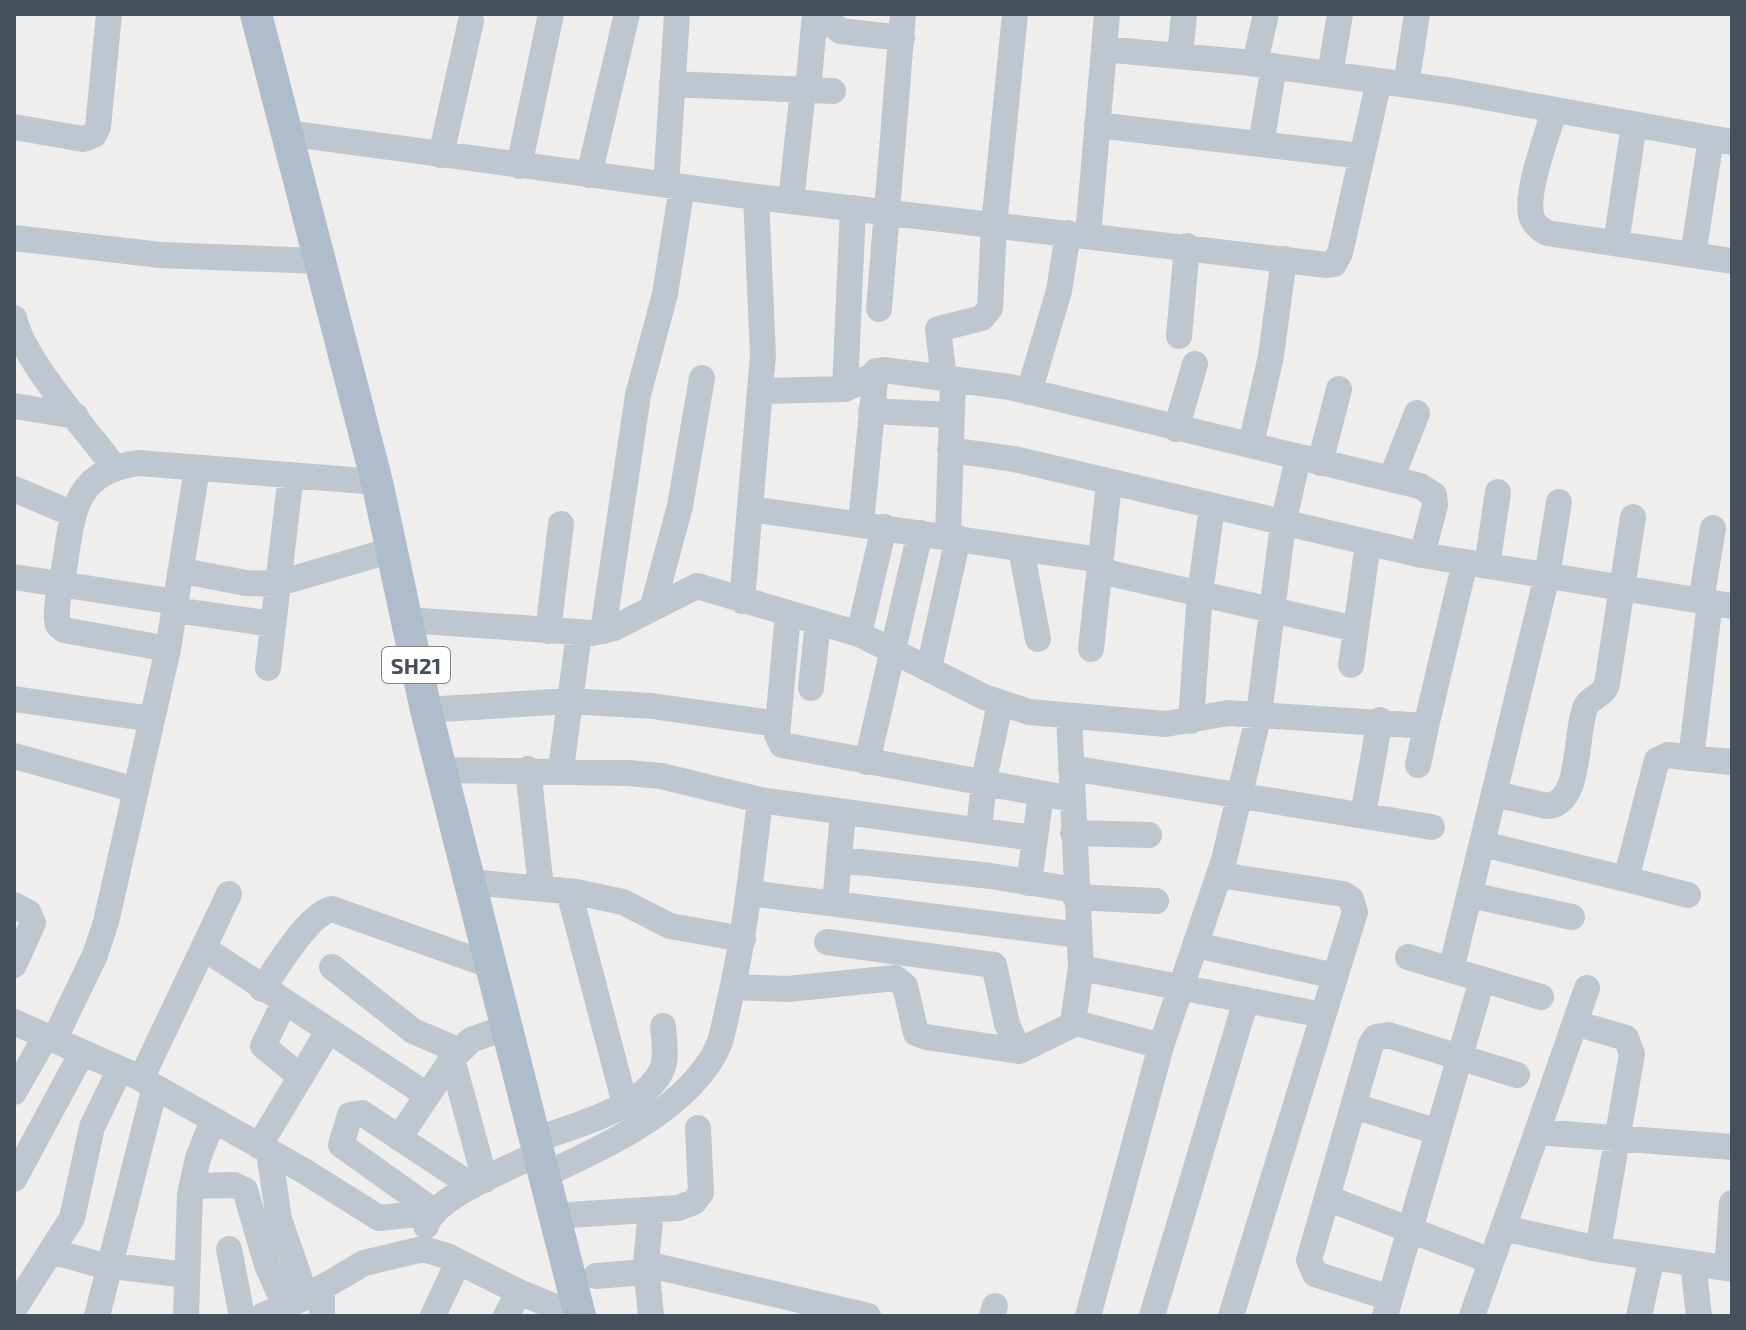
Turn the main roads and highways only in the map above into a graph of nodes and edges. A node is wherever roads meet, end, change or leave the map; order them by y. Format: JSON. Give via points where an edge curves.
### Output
{"nodes":[{"id":1,"x":256,"y":14,"type":"edge"},
{"id":2,"x":578,"y":1316,"type":"edge"}],
"edges":[{"from":1,"to":2,"type":"main road","number":"SH21","via":[[377,482],[426,710]]}]}
